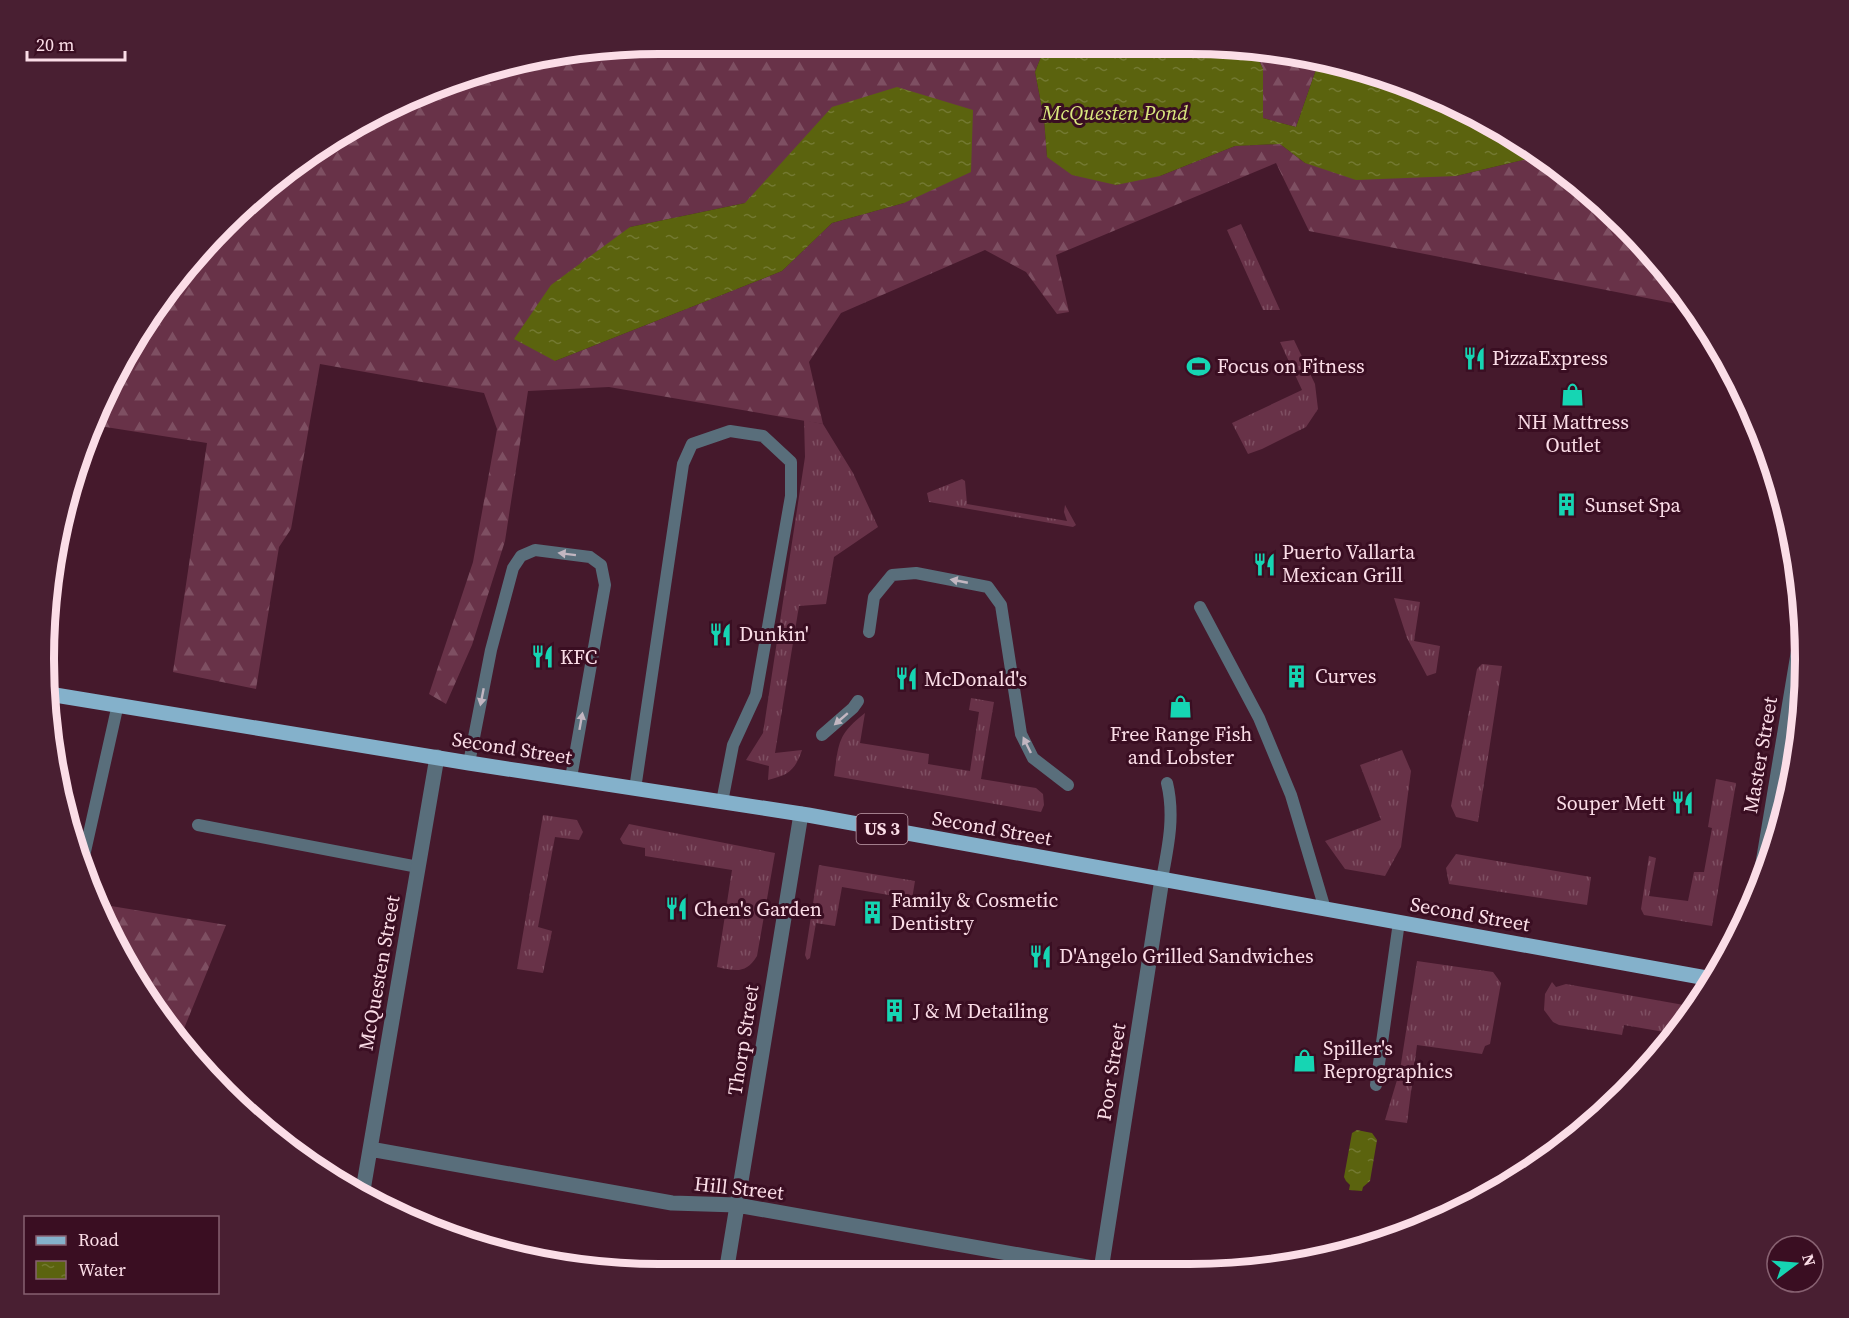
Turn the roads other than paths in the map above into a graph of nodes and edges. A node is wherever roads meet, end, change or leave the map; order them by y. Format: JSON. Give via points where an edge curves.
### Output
{"nodes":[{"id":1,"x":1200,"y":608,"type":"dead end"},
{"id":2,"x":869,"y":632,"type":"dead end"},
{"id":3,"x":1794,"y":693,"type":"edge"},
{"id":4,"x":55,"y":695,"type":"edge"},
{"id":5,"x":858,"y":701,"type":"dead end"},
{"id":6,"x":118,"y":704,"type":"junction"},
{"id":7,"x":822,"y":735,"type":"dead end"},
{"id":8,"x":437,"y":758,"type":"junction"},
{"id":9,"x":469,"y":763,"type":"junction"},
{"id":10,"x":1785,"y":763,"type":"edge"},
{"id":11,"x":571,"y":778,"type":"junction"},
{"id":12,"x":1167,"y":783,"type":"dead end"},
{"id":13,"x":1068,"y":785,"type":"dead end"},
{"id":14,"x":635,"y":789,"type":"junction"},
{"id":15,"x":722,"y":802,"type":"junction"},
{"id":16,"x":801,"y":814,"type":"junction"},
{"id":17,"x":198,"y":825,"type":"dead end"},
{"id":18,"x":85,"y":850,"type":"edge"},
{"id":19,"x":418,"y":867,"type":"junction"},
{"id":20,"x":1162,"y":879,"type":"junction"},
{"id":21,"x":1325,"y":909,"type":"junction"},
{"id":22,"x":1399,"y":922,"type":"junction"},
{"id":23,"x":1704,"y":978,"type":"edge"},
{"id":24,"x":1376,"y":1085,"type":"dead end"},
{"id":25,"x":370,"y":1149,"type":"junction"},
{"id":26,"x":364,"y":1187,"type":"edge"},
{"id":27,"x":737,"y":1205,"type":"junction"},
{"id":28,"x":727,"y":1264,"type":"edge"},
{"id":29,"x":1068,"y":1264,"type":"edge"},
{"id":30,"x":1103,"y":1264,"type":"edge"}],
"edges":[{"from":1,"to":21,"type":"lane","via":[[1259,718],[1291,795]]},
{"from":13,"to":2,"type":"lane","one_way":true,"via":[[1032,758],[1021,734],[1001,605],[988,587],[916,573],[892,575],[874,597]]},
{"from":3,"to":10,"type":"street","name":"Master Street"},
{"from":4,"to":6,"type":"main road","name":"Second Street","number":"US 3"},
{"from":5,"to":7,"type":"lane","one_way":true},
{"from":6,"to":8,"type":"main road","name":"Second Street","number":"US 3"},
{"from":6,"to":18,"type":"lane"},
{"from":8,"to":9,"type":"main road","name":"Second Street","number":"US 3"},
{"from":8,"to":19,"type":"street","name":"McQuesten Street"},
{"from":9,"to":11,"type":"main road","name":"Second Street","number":"US 3"},
{"from":11,"to":9,"type":"lane","one_way":true,"via":[[605,585],[601,565],[590,557],[536,550],[521,556],[513,568],[491,650]]},
{"from":11,"to":14,"type":"main road","name":"Second Street","number":"US 3"},
{"from":12,"to":20,"type":"lane","via":[[1171,799],[1170,832]]},
{"from":14,"to":15,"type":"main road","name":"Second Street","number":"US 3"},
{"from":14,"to":15,"type":"lane","via":[[683,464],[692,444],[730,431],[763,436],[791,462],[790,496],[756,695],[733,745]]},
{"from":15,"to":16,"type":"main road","name":"Second Street","number":"US 3"},
{"from":16,"to":20,"type":"main road","name":"Second Street","number":"US 3"},
{"from":16,"to":27,"type":"street","name":"Thorp Street"},
{"from":17,"to":19,"type":"lane"},
{"from":19,"to":25,"type":"street","name":"McQuesten Street"},
{"from":20,"to":21,"type":"main road","name":"Second Street","number":"US 3"},
{"from":20,"to":30,"type":"street","name":"Poor Street"},
{"from":21,"to":22,"type":"main road","name":"Second Street","number":"US 3"},
{"from":22,"to":23,"type":"main road","name":"Second Street","number":"US 3"},
{"from":22,"to":24,"type":"lane"},
{"from":25,"to":26,"type":"street","name":"McQuesten Street"},
{"from":25,"to":27,"type":"street","name":"Hill Street","via":[[672,1203]]},
{"from":27,"to":28,"type":"street","name":"Thorp Street"},
{"from":27,"to":29,"type":"street","name":"Hill Street"}]}
